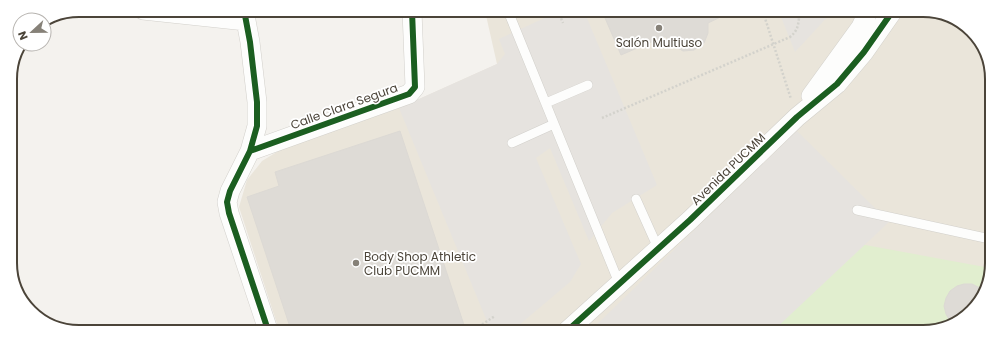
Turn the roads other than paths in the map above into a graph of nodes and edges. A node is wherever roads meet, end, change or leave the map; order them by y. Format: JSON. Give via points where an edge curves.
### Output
{"nodes":[{"id":1,"x":245,"y":17,"type":"edge"},
{"id":2,"x":412,"y":17,"type":"edge"},
{"id":3,"x":510,"y":17,"type":"edge"},
{"id":4,"x":866,"y":17,"type":"edge"},
{"id":5,"x":888,"y":17,"type":"edge"},
{"id":6,"x":588,"y":85,"type":"dead end"},
{"id":7,"x":546,"y":103,"type":"junction"},
{"id":8,"x":797,"y":117,"type":"junction"},
{"id":9,"x":554,"y":124,"type":"junction"},
{"id":10,"x":512,"y":143,"type":"dead end"},
{"id":11,"x":250,"y":151,"type":"junction"},
{"id":12,"x":636,"y":199,"type":"dead end"},
{"id":13,"x":857,"y":210,"type":"dead end"},
{"id":14,"x":985,"y":238,"type":"edge"},
{"id":15,"x":658,"y":248,"type":"junction"},
{"id":16,"x":619,"y":284,"type":"junction"},
{"id":17,"x":266,"y":325,"type":"edge"},
{"id":18,"x":574,"y":325,"type":"edge"}],
"edges":[{"from":1,"to":11,"type":"street","via":[[258,102],[257,126]]},
{"from":2,"to":11,"type":"street","name":"Calle Clara Segura","via":[[415,87],[409,94]]},
{"from":3,"to":7,"type":"lane"},
{"from":4,"to":8,"type":"street","name":"Avenida PUCMM"},
{"from":5,"to":8,"type":"street","name":"Avenida PUCMM","via":[[837,84]]},
{"from":6,"to":7,"type":"lane"},
{"from":7,"to":9,"type":"lane"},
{"from":8,"to":15,"type":"street","name":"Avenida PUCMM"},
{"from":9,"to":10,"type":"lane"},
{"from":9,"to":16,"type":"lane"},
{"from":11,"to":17,"type":"street","via":[[227,202]]},
{"from":12,"to":15,"type":"lane"},
{"from":13,"to":14,"type":"lane"},
{"from":15,"to":16,"type":"street","name":"Avenida PUCMM"},
{"from":16,"to":18,"type":"street","name":"Avenida PUCMM"}]}
